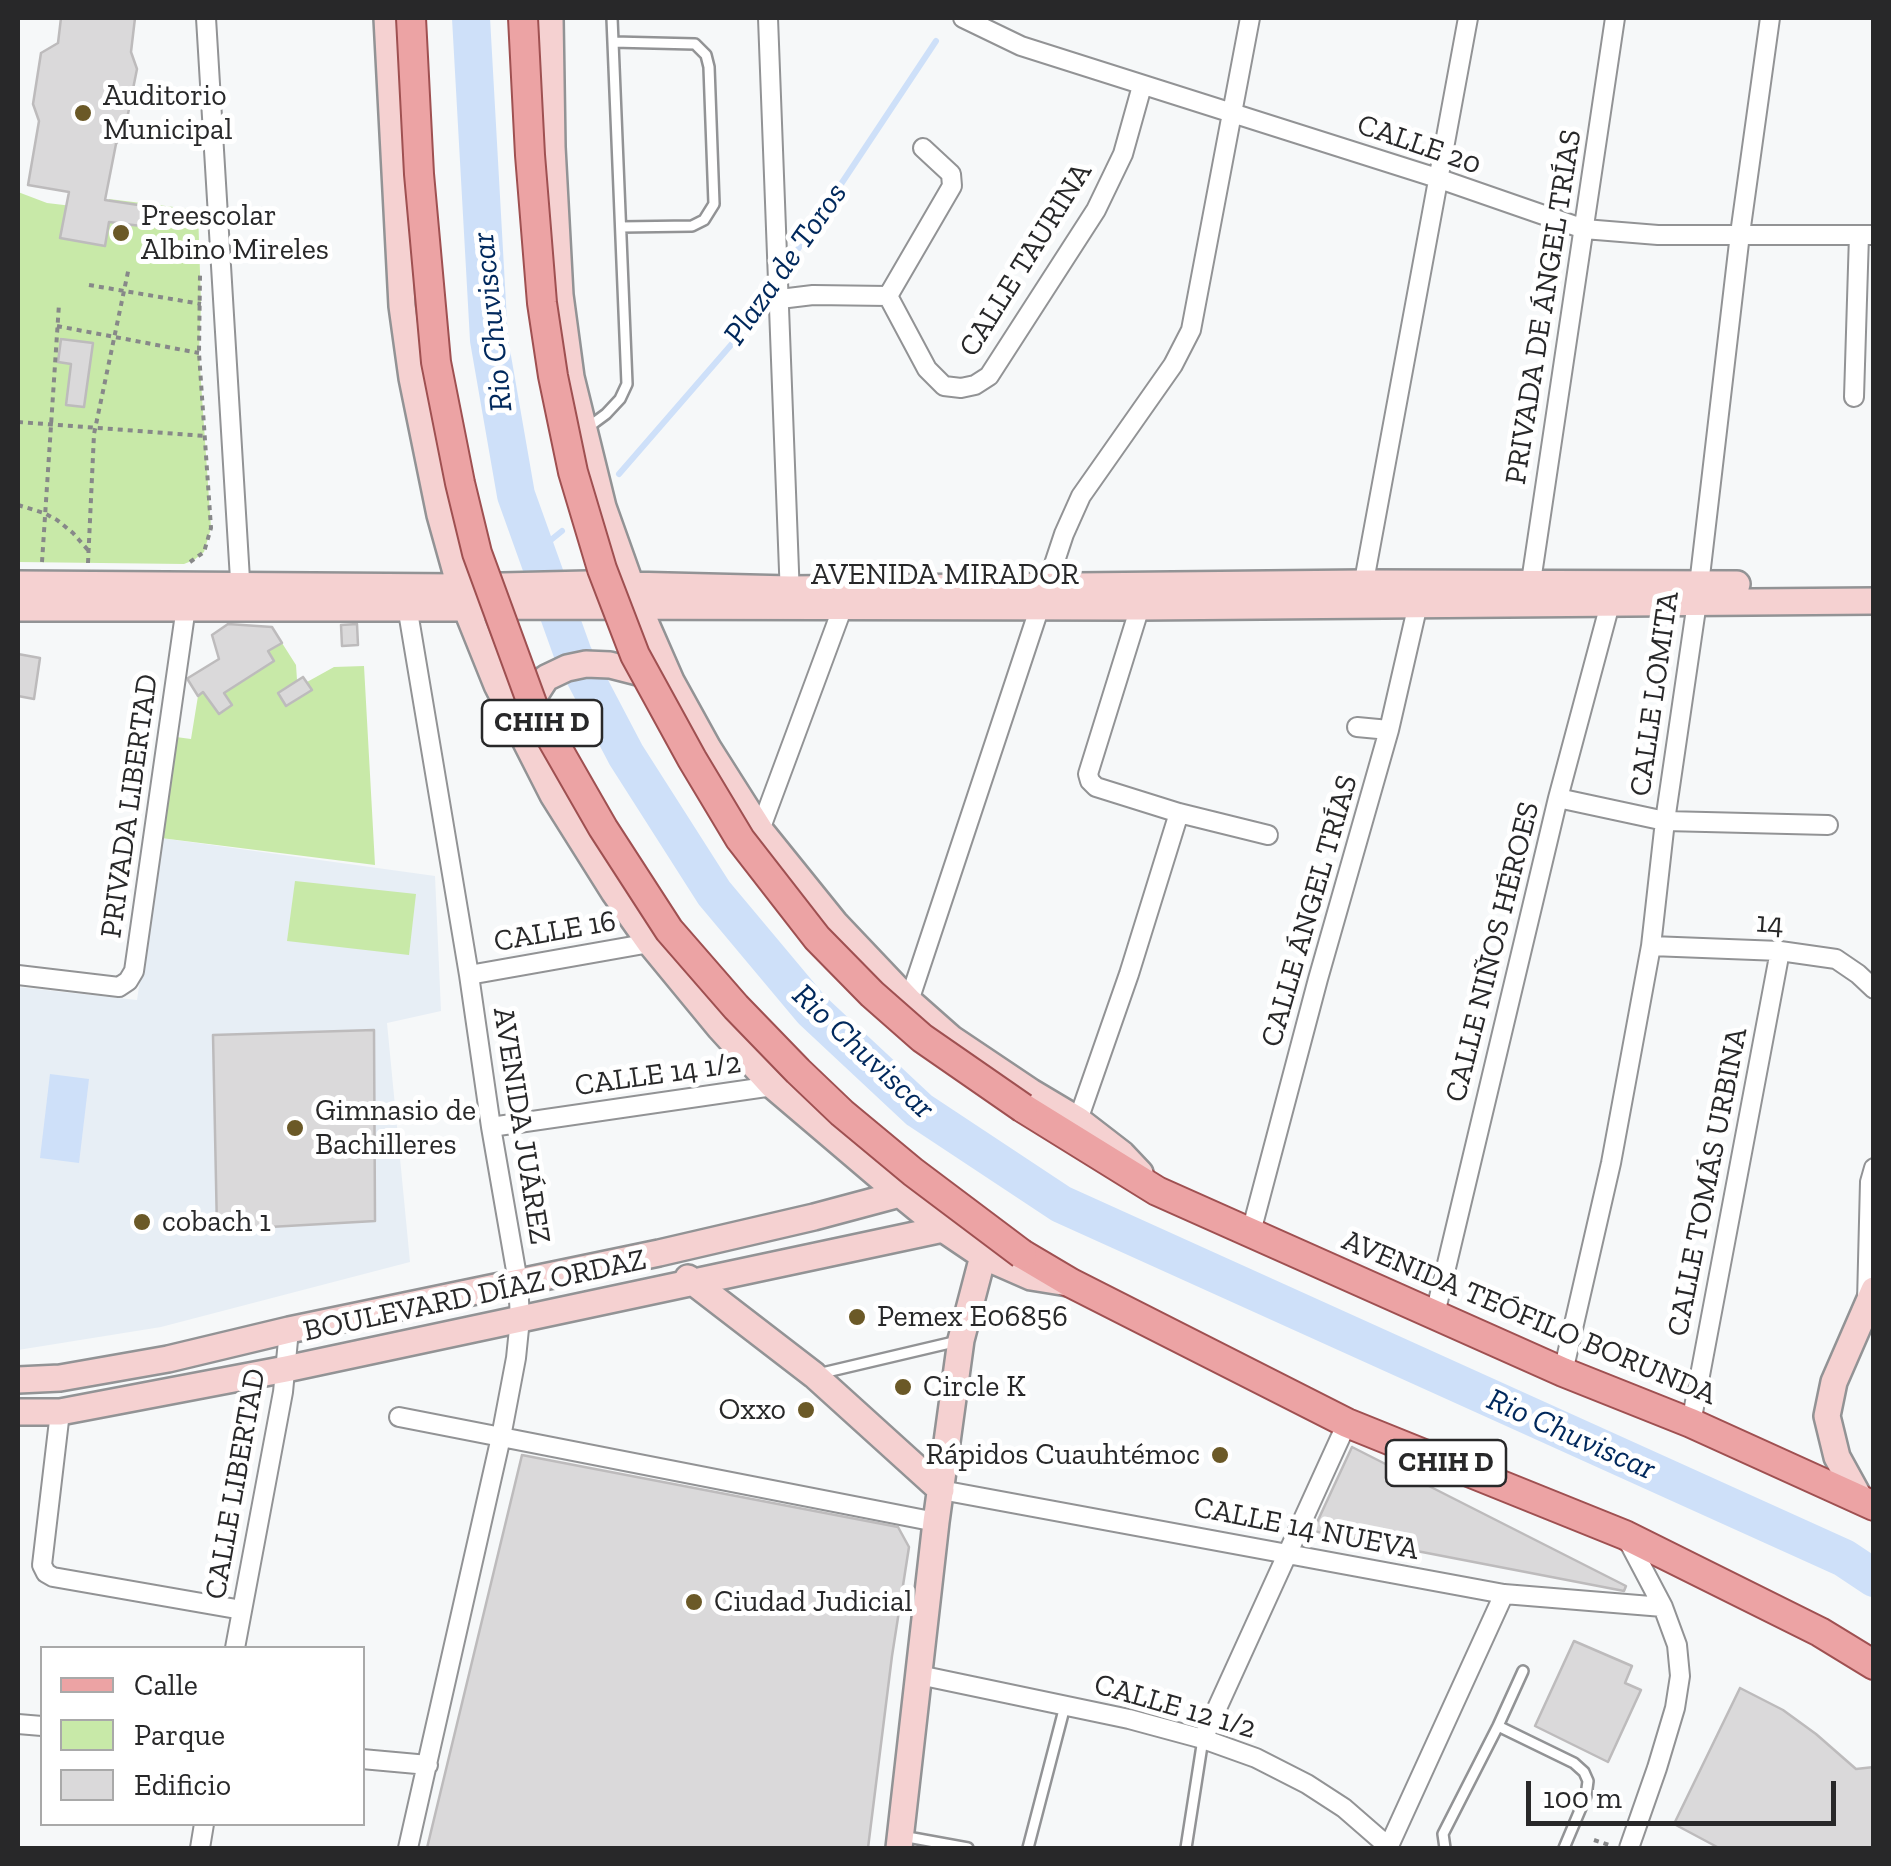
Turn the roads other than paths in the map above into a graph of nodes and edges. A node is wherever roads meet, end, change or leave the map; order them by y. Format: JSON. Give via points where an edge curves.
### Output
{"nodes":[{"id":1,"x":206,"y":18,"type":"edge"},
{"id":2,"x":388,"y":18,"type":"edge"},
{"id":3,"x":412,"y":18,"type":"edge"},
{"id":4,"x":523,"y":18,"type":"edge"},
{"id":5,"x":550,"y":18,"type":"edge"},
{"id":6,"x":612,"y":18,"type":"edge"},
{"id":7,"x":768,"y":18,"type":"edge"},
{"id":8,"x":963,"y":18,"type":"edge"},
{"id":9,"x":1250,"y":18,"type":"edge"},
{"id":10,"x":1468,"y":18,"type":"edge"},
{"id":11,"x":1615,"y":18,"type":"edge"},
{"id":12,"x":1770,"y":18,"type":"edge"},
{"id":13,"x":612,"y":42,"type":"junction"},
{"id":14,"x":1142,"y":86,"type":"junction"},
{"id":15,"x":1232,"y":113,"type":"junction"},
{"id":16,"x":922,"y":148,"type":"dead end"},
{"id":17,"x":1436,"y":178,"type":"junction"},
{"id":18,"x":621,"y":228,"type":"junction"},
{"id":19,"x":1584,"y":229,"type":"junction"},
{"id":20,"x":1740,"y":234,"type":"junction"},
{"id":21,"x":1866,"y":235,"type":"edge"},
{"id":22,"x":888,"y":296,"type":"junction"},
{"id":23,"x":780,"y":299,"type":"junction"},
{"id":24,"x":1854,"y":397,"type":"dead end"},
{"id":25,"x":583,"y":430,"type":"junction"},
{"id":26,"x":18,"y":584,"type":"edge"},
{"id":27,"x":1874,"y":584,"type":"edge"},
{"id":28,"x":187,"y":586,"type":"junction"},
{"id":29,"x":1698,"y":593,"type":"junction"},
{"id":30,"x":1362,"y":594,"type":"junction"},
{"id":31,"x":1529,"y":595,"type":"junction"},
{"id":32,"x":241,"y":596,"type":"junction"},
{"id":33,"x":635,"y":596,"type":"junction"},
{"id":34,"x":1143,"y":596,"type":"junction"},
{"id":35,"x":406,"y":597,"type":"junction"},
{"id":36,"x":463,"y":597,"type":"junction"},
{"id":37,"x":1042,"y":597,"type":"junction"},
{"id":38,"x":790,"y":598,"type":"junction"},
{"id":39,"x":847,"y":598,"type":"junction"},
{"id":40,"x":1874,"y":601,"type":"edge"},
{"id":41,"x":1418,"y":604,"type":"junction"},
{"id":42,"x":1610,"y":604,"type":"junction"},
{"id":43,"x":18,"y":608,"type":"edge"},
{"id":44,"x":671,"y":681,"type":"junction"},
{"id":45,"x":517,"y":724,"type":"junction"},
{"id":46,"x":1357,"y":728,"type":"dead end"},
{"id":47,"x":1389,"y":730,"type":"junction"},
{"id":48,"x":1558,"y":798,"type":"junction"},
{"id":49,"x":1179,"y":813,"type":"junction"},
{"id":50,"x":1665,"y":821,"type":"junction"},
{"id":51,"x":1828,"y":824,"type":"dead end"},
{"id":52,"x":760,"y":830,"type":"junction"},
{"id":53,"x":1268,"y":835,"type":"dead end"},
{"id":54,"x":650,"y":944,"type":"junction"},
{"id":55,"x":1651,"y":946,"type":"junction"},
{"id":56,"x":1780,"y":951,"type":"junction"},
{"id":57,"x":18,"y":974,"type":"edge"},
{"id":58,"x":469,"y":974,"type":"junction"},
{"id":59,"x":1874,"y":989,"type":"edge"},
{"id":60,"x":909,"y":1001,"type":"junction"},
{"id":61,"x":773,"y":1086,"type":"junction"},
{"id":62,"x":1078,"y":1120,"type":"junction"},
{"id":63,"x":491,"y":1127,"type":"junction"},
{"id":64,"x":1874,"y":1168,"type":"edge"},
{"id":65,"x":1158,"y":1191,"type":"junction"},
{"id":66,"x":900,"y":1194,"type":"junction"},
{"id":67,"x":944,"y":1229,"type":"junction"},
{"id":68,"x":1251,"y":1232,"type":"junction"},
{"id":69,"x":659,"y":1253,"type":"junction"},
{"id":70,"x":983,"y":1256,"type":"junction"},
{"id":71,"x":518,"y":1282,"type":"junction"},
{"id":72,"x":694,"y":1282,"type":"junction"},
{"id":73,"x":1071,"y":1283,"type":"junction"},
{"id":74,"x":1871,"y":1300,"type":"edge"},
{"id":75,"x":1435,"y":1314,"type":"junction"},
{"id":76,"x":520,"y":1318,"type":"junction"},
{"id":77,"x":289,"y":1330,"type":"junction"},
{"id":78,"x":961,"y":1340,"type":"junction"},
{"id":79,"x":286,"y":1370,"type":"junction"},
{"id":80,"x":1562,"y":1372,"type":"junction"},
{"id":81,"x":814,"y":1375,"type":"junction"},
{"id":82,"x":18,"y":1380,"type":"edge"},
{"id":83,"x":18,"y":1412,"type":"edge"},
{"id":84,"x":60,"y":1412,"type":"junction"},
{"id":85,"x":399,"y":1417,"type":"dead end"},
{"id":86,"x":1347,"y":1423,"type":"junction"},
{"id":87,"x":1691,"y":1423,"type":"junction"},
{"id":88,"x":501,"y":1437,"type":"junction"},
{"id":89,"x":941,"y":1490,"type":"junction"},
{"id":90,"x":1866,"y":1502,"type":"edge"},
{"id":91,"x":936,"y":1522,"type":"junction"},
{"id":92,"x":1625,"y":1535,"type":"junction"},
{"id":93,"x":1287,"y":1553,"type":"junction"},
{"id":94,"x":1504,"y":1594,"type":"junction"},
{"id":95,"x":1663,"y":1607,"type":"junction"},
{"id":96,"x":242,"y":1610,"type":"junction"},
{"id":97,"x":235,"y":1646,"type":"edge"},
{"id":98,"x":1874,"y":1665,"type":"edge"},
{"id":99,"x":1523,"y":1670,"type":"dead end"},
{"id":100,"x":920,"y":1676,"type":"junction"},
{"id":101,"x":1066,"y":1705,"type":"junction"},
{"id":102,"x":1498,"y":1726,"type":"junction"},
{"id":103,"x":1203,"y":1739,"type":"junction"},
{"id":104,"x":365,"y":1759,"type":"edge"},
{"id":105,"x":428,"y":1764,"type":"junction"},
{"id":106,"x":900,"y":1842,"type":"edge"},
{"id":107,"x":408,"y":1848,"type":"edge"},
{"id":108,"x":968,"y":1848,"type":"edge"},
{"id":109,"x":1028,"y":1848,"type":"edge"},
{"id":110,"x":1186,"y":1848,"type":"edge"},
{"id":111,"x":1389,"y":1848,"type":"edge"},
{"id":112,"x":1445,"y":1848,"type":"edge"},
{"id":113,"x":1564,"y":1848,"type":"edge"},
{"id":114,"x":1629,"y":1848,"type":"edge"}],
"edges":[{"from":1,"to":32,"type":"street"},
{"from":2,"to":36,"type":"main road","via":[[402,306],[440,514]]},
{"from":3,"to":73,"type":"main road","number":"CHIH D","bridge":true,"via":[[436,362],[477,553],[532,706],[669,930],[736,1007],[913,1172]]},
{"from":4,"to":65,"type":"main road","name":"AVENIDA TEÓFILO BORUNDA","bridge":true,"via":[[553,376],[587,521],[635,654],[740,840],[872,994],[1023,1108]]},
{"from":5,"to":25,"type":"main road","name":"AVENIDA TEÓFILO BORUNDA","via":[[560,295]]},
{"from":6,"to":13,"type":"lane"},
{"from":7,"to":23,"type":"street"},
{"from":8,"to":14,"type":"street","name":"CALLE 20","via":[[1022,46]]},
{"from":9,"to":15,"type":"street"},
{"from":10,"to":17,"type":"street"},
{"from":11,"to":19,"type":"street","name":"PRIVADA DE ÁNGEL TRÍAS"},
{"from":12,"to":20,"type":"street","name":"CALLE LOMITA"},
{"from":13,"to":18,"type":"lane"},
{"from":13,"to":18,"type":"lane","via":[[695,44],[710,67],[714,204],[692,226]]},
{"from":14,"to":15,"type":"street","name":"CALLE 20"},
{"from":14,"to":22,"type":"street","name":"CALLE TAURINA","via":[[1123,154],[1096,210],[989,376],[975,385],[944,386],[927,369]]},
{"from":15,"to":17,"type":"street","name":"CALLE 20"},
{"from":15,"to":37,"type":"street","via":[[1191,330],[1082,496]]},
{"from":16,"to":22,"type":"street","via":[[954,181]]},
{"from":17,"to":19,"type":"street","name":"CALLE 20"},
{"from":17,"to":30,"type":"street"},
{"from":18,"to":25,"type":"lane","via":[[627,384],[606,414]]},
{"from":19,"to":20,"type":"street","name":"CALLE 20"},
{"from":19,"to":31,"type":"street","name":"PRIVADA DE ÁNGEL TRÍAS"},
{"from":20,"to":21,"type":"street","name":"CALLE 20"},
{"from":20,"to":29,"type":"street","name":"CALLE LOMITA"},
{"from":21,"to":24,"type":"street"},
{"from":22,"to":23,"type":"street"},
{"from":23,"to":38,"type":"street"},
{"from":25,"to":33,"type":"main road","name":"AVENIDA TEÓFILO BORUNDA"},
{"from":26,"to":28,"type":"main road","name":"AVENIDA MIRADOR"},
{"from":27,"to":29,"type":"main road","name":"AVENIDA MIRADOR"},
{"from":28,"to":32,"type":"main road","name":"AVENIDA MIRADOR"},
{"from":28,"to":43,"type":"main road","name":"AVENIDA MIRADOR"},
{"from":28,"to":57,"type":"street","name":"PRIVADA LIBERTAD","via":[[134,971],[120,986]]},
{"from":29,"to":31,"type":"main road","name":"AVENIDA MIRADOR"},
{"from":29,"to":40,"type":"main road","name":"AVENIDA MIRADOR"},
{"from":29,"to":42,"type":"main road","name":"AVENIDA MIRADOR"},
{"from":29,"to":50,"type":"street","name":"CALLE LOMITA"},
{"from":30,"to":31,"type":"main road","name":"AVENIDA MIRADOR"},
{"from":30,"to":34,"type":"main road","name":"AVENIDA MIRADOR"},
{"from":30,"to":41,"type":"main road","name":"AVENIDA MIRADOR"},
{"from":31,"to":41,"type":"main road","name":"AVENIDA MIRADOR"},
{"from":31,"to":42,"type":"main road","name":"AVENIDA MIRADOR"},
{"from":32,"to":35,"type":"main road","name":"AVENIDA MIRADOR"},
{"from":33,"to":36,"type":"main road","name":"AVENIDA MIRADOR"},
{"from":33,"to":38,"type":"main road","name":"AVENIDA MIRADOR"},
{"from":33,"to":44,"type":"main road","name":"AVENIDA TEÓFILO BORUNDA"},
{"from":34,"to":37,"type":"main road","name":"AVENIDA MIRADOR"},
{"from":34,"to":49,"type":"street","via":[[1088,774],[1096,787]]},
{"from":35,"to":36,"type":"main road","name":"AVENIDA MIRADOR"},
{"from":35,"to":58,"type":"street","name":"AVENIDA JUÁREZ"},
{"from":36,"to":45,"type":"main road"},
{"from":37,"to":39,"type":"main road","name":"AVENIDA MIRADOR"},
{"from":37,"to":60,"type":"street"},
{"from":38,"to":39,"type":"main road","name":"AVENIDA MIRADOR"},
{"from":39,"to":52,"type":"street"},
{"from":41,"to":47,"type":"street","name":"CALLE ÁNGEL TRÍAS"},
{"from":42,"to":48,"type":"street","name":"CALLE NIÑOS HÉROES"},
{"from":44,"to":45,"type":"main road","via":[[610,665],[568,668],[546,678]]},
{"from":44,"to":52,"type":"main road","name":"AVENIDA TEÓFILO BORUNDA"},
{"from":45,"to":54,"type":"main road","via":[[553,794]]},
{"from":46,"to":47,"type":"street"},
{"from":47,"to":68,"type":"street","name":"CALLE ÁNGEL TRÍAS"},
{"from":48,"to":50,"type":"street"},
{"from":48,"to":75,"type":"street","name":"CALLE NIÑOS HÉROES"},
{"from":49,"to":53,"type":"street"},
{"from":49,"to":62,"type":"street"},
{"from":50,"to":51,"type":"street"},
{"from":50,"to":55,"type":"street","name":"CALLE LOMITA"},
{"from":52,"to":60,"type":"main road","name":"AVENIDA TEÓFILO BORUNDA"},
{"from":54,"to":58,"type":"street","name":"CALLE 16"},
{"from":54,"to":61,"type":"main road"},
{"from":55,"to":56,"type":"street","name":"14"},
{"from":55,"to":80,"type":"street","name":"CALLE LOMITA"},
{"from":56,"to":59,"type":"street","name":"14","via":[[1836,959]]},
{"from":56,"to":87,"type":"street","name":"CALLE TOMÁS URBINA"},
{"from":58,"to":63,"type":"street","name":"AVENIDA JUÁREZ"},
{"from":60,"to":62,"type":"main road","name":"AVENIDA TEÓFILO BORUNDA","via":[[952,1038]]},
{"from":61,"to":63,"type":"street","name":"CALLE 14 1/2"},
{"from":61,"to":66,"type":"main road"},
{"from":62,"to":65,"type":"main road","name":"AVENIDA TEÓFILO BORUNDA"},
{"from":63,"to":71,"type":"street","name":"AVENIDA JUÁREZ"},
{"from":64,"to":74,"type":"street"},
{"from":65,"to":68,"type":"main road","name":"AVENIDA TEÓFILO BORUNDA"},
{"from":66,"to":67,"type":"main road"},
{"from":66,"to":69,"type":"main road","name":"BOULEVARD DÍAZ ORDAZ"},
{"from":67,"to":70,"type":"main road"},
{"from":67,"to":72,"type":"main road","name":"BOULEVARD DÍAZ ORDAZ"},
{"from":68,"to":75,"type":"main road","name":"AVENIDA TEÓFILO BORUNDA"},
{"from":69,"to":71,"type":"main road","name":"BOULEVARD DÍAZ ORDAZ"},
{"from":69,"to":72,"type":"main road"},
{"from":70,"to":73,"type":"main road","via":[[1031,1277]]},
{"from":70,"to":78,"type":"main road"},
{"from":71,"to":76,"type":"street","name":"AVENIDA JUÁREZ"},
{"from":71,"to":77,"type":"main road","name":"BOULEVARD DÍAZ ORDAZ"},
{"from":72,"to":76,"type":"main road","name":"BOULEVARD DÍAZ ORDAZ"},
{"from":72,"to":81,"type":"main road"},
{"from":73,"to":86,"type":"main road","number":"CHIH D"},
{"from":74,"to":90,"type":"main road","via":[[1834,1382],[1827,1416],[1837,1458]]},
{"from":75,"to":80,"type":"main road","name":"AVENIDA TEÓFILO BORUNDA"},
{"from":76,"to":79,"type":"main road","name":"BOULEVARD DÍAZ ORDAZ"},
{"from":76,"to":88,"type":"street","name":"AVENIDA JUÁREZ"},
{"from":77,"to":79,"type":"street","name":"CALLE LIBERTAD"},
{"from":77,"to":82,"type":"main road","name":"BOULEVARD DÍAZ ORDAZ","via":[[168,1360]]},
{"from":78,"to":81,"type":"lane"},
{"from":78,"to":89,"type":"main road"},
{"from":79,"to":84,"type":"main road","name":"BOULEVARD DÍAZ ORDAZ"},
{"from":79,"to":96,"type":"street","name":"CALLE LIBERTAD"},
{"from":80,"to":87,"type":"main road","name":"AVENIDA TEÓFILO BORUNDA"},
{"from":81,"to":89,"type":"main road"},
{"from":83,"to":84,"type":"main road","name":"BOULEVARD DÍAZ ORDAZ"},
{"from":84,"to":96,"type":"street","via":[[46,1573]]},
{"from":85,"to":88,"type":"street"},
{"from":86,"to":92,"type":"main road","number":"CHIH D"},
{"from":86,"to":93,"type":"street"},
{"from":87,"to":90,"type":"main road","name":"AVENIDA TEÓFILO BORUNDA"},
{"from":88,"to":91,"type":"street"},
{"from":88,"to":105,"type":"street","name":"AVENIDA JUÁREZ"},
{"from":89,"to":91,"type":"main road"},
{"from":89,"to":93,"type":"street","name":"CALLE 14 NUEVA"},
{"from":91,"to":100,"type":"main road"},
{"from":92,"to":95,"type":"street"},
{"from":92,"to":98,"type":"main road","number":"CHIH D"},
{"from":93,"to":94,"type":"street","name":"CALLE 14 NUEVA"},
{"from":93,"to":103,"type":"street"},
{"from":94,"to":95,"type":"street","name":"CALLE 14 NUEVA"},
{"from":94,"to":111,"type":"street"},
{"from":95,"to":114,"type":"street","via":[[1680,1676]]},
{"from":96,"to":97,"type":"street","name":"CALLE LIBERTAD"},
{"from":99,"to":102,"type":"lane"},
{"from":100,"to":101,"type":"street","name":"CALLE 12 1/2"},
{"from":100,"to":106,"type":"main road"},
{"from":101,"to":103,"type":"street","name":"CALLE 12 1/2"},
{"from":101,"to":109,"type":"lane"},
{"from":102,"to":112,"type":"lane","via":[[1443,1834]]},
{"from":102,"to":113,"type":"lane","via":[[1584,1772],[1586,1796]]},
{"from":103,"to":110,"type":"lane"},
{"from":103,"to":111,"type":"street","name":"CALLE 12 1/2","via":[[1307,1784]]},
{"from":104,"to":105,"type":"street"},
{"from":105,"to":107,"type":"street","name":"AVENIDA JUÁREZ"},
{"from":106,"to":108,"type":"lane"}]}
